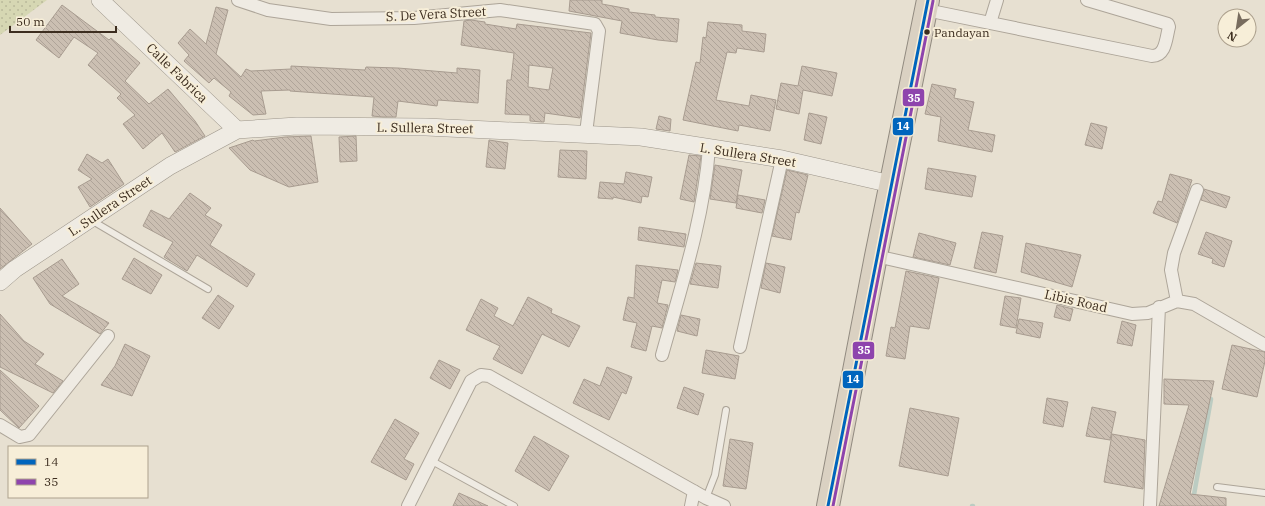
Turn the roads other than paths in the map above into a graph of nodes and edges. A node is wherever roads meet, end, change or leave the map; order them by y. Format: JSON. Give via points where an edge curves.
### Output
{"nodes":[{"id":1,"x":100,"y":0,"type":"edge"},
{"id":2,"x":238,"y":0,"type":"edge"},
{"id":3,"x":997,"y":0,"type":"edge"},
{"id":4,"x":1087,"y":0,"type":"edge"},
{"id":5,"x":927,"y":5,"type":"edge"},
{"id":6,"x":990,"y":23,"type":"junction"},
{"id":7,"x":236,"y":130,"type":"junction"},
{"id":8,"x":586,"y":133,"type":"junction"},
{"id":9,"x":709,"y":148,"type":"junction"},
{"id":10,"x":782,"y":159,"type":"junction"},
{"id":11,"x":891,"y":184,"type":"junction"},
{"id":12,"x":1197,"y":190,"type":"dead end"},
{"id":13,"x":89,"y":219,"type":"junction"},
{"id":14,"x":876,"y":256,"type":"junction"},
{"id":15,"x":0,"y":282,"type":"edge"},
{"id":16,"x":208,"y":289,"type":"dead end"},
{"id":17,"x":1177,"y":301,"type":"junction"},
{"id":18,"x":1159,"y":307,"type":"junction"},
{"id":19,"x":108,"y":336,"type":"dead end"},
{"id":20,"x":1265,"y":343,"type":"edge"},
{"id":21,"x":740,"y":347,"type":"dead end"},
{"id":22,"x":662,"y":355,"type":"dead end"},
{"id":23,"x":726,"y":410,"type":"dead end"},
{"id":24,"x":0,"y":425,"type":"edge"},
{"id":25,"x":432,"y":461,"type":"junction"},
{"id":26,"x":1217,"y":487,"type":"dead end"},
{"id":27,"x":694,"y":491,"type":"junction"},
{"id":28,"x":1265,"y":493,"type":"edge"},
{"id":29,"x":706,"y":498,"type":"junction"},
{"id":30,"x":408,"y":506,"type":"edge"},
{"id":31,"x":514,"y":506,"type":"edge"},
{"id":32,"x":691,"y":506,"type":"edge"},
{"id":33,"x":724,"y":506,"type":"edge"},
{"id":34,"x":828,"y":506,"type":"edge"},
{"id":35,"x":1150,"y":506,"type":"edge"}],
"edges":[{"from":1,"to":7,"type":"street","name":"Calle Fabrica"},
{"from":2,"to":8,"type":"street","name":"S. De Vera Street","via":[[268,10],[331,19],[414,18],[500,10],[595,24],[600,31]]},
{"from":3,"to":6,"type":"street"},
{"from":4,"to":6,"type":"street","via":[[1168,24],[1162,52],[1158,56],[1152,56]]},
{"from":5,"to":6,"type":"street"},
{"from":5,"to":11,"type":"highway"},
{"from":7,"to":8,"type":"street","name":"L. Sullera Street","via":[[297,126],[426,127]]},
{"from":7,"to":13,"type":"street","name":"L. Sullera Street","via":[[170,166]]},
{"from":8,"to":9,"type":"street","name":"L. Sullera Street","via":[[641,136]]},
{"from":9,"to":10,"type":"street","name":"L. Sullera Street"},
{"from":9,"to":22,"type":"street","via":[[707,176],[687,266]]},
{"from":10,"to":11,"type":"street","name":"L. Sullera Street"},
{"from":10,"to":21,"type":"street"},
{"from":11,"to":14,"type":"highway"},
{"from":12,"to":17,"type":"street","via":[[1174,253],[1171,270]]},
{"from":13,"to":15,"type":"street","name":"L. Sullera Street"},
{"from":13,"to":16,"type":"lane"},
{"from":14,"to":18,"type":"street","name":"Libis Road","via":[[1132,314],[1148,313]]},
{"from":14,"to":34,"type":"highway"},
{"from":17,"to":18,"type":"street","name":"Libis Road"},
{"from":17,"to":20,"type":"street","via":[[1194,304]]},
{"from":18,"to":35,"type":"street"},
{"from":19,"to":24,"type":"street","via":[[29,435],[20,437]]},
{"from":23,"to":29,"type":"lane","via":[[714,475]]},
{"from":25,"to":27,"type":"street","via":[[471,381],[482,375],[489,376]]},
{"from":25,"to":30,"type":"street"},
{"from":25,"to":31,"type":"lane"},
{"from":26,"to":28,"type":"lane"},
{"from":27,"to":29,"type":"street"},
{"from":27,"to":32,"type":"street"},
{"from":29,"to":33,"type":"street"}]}
